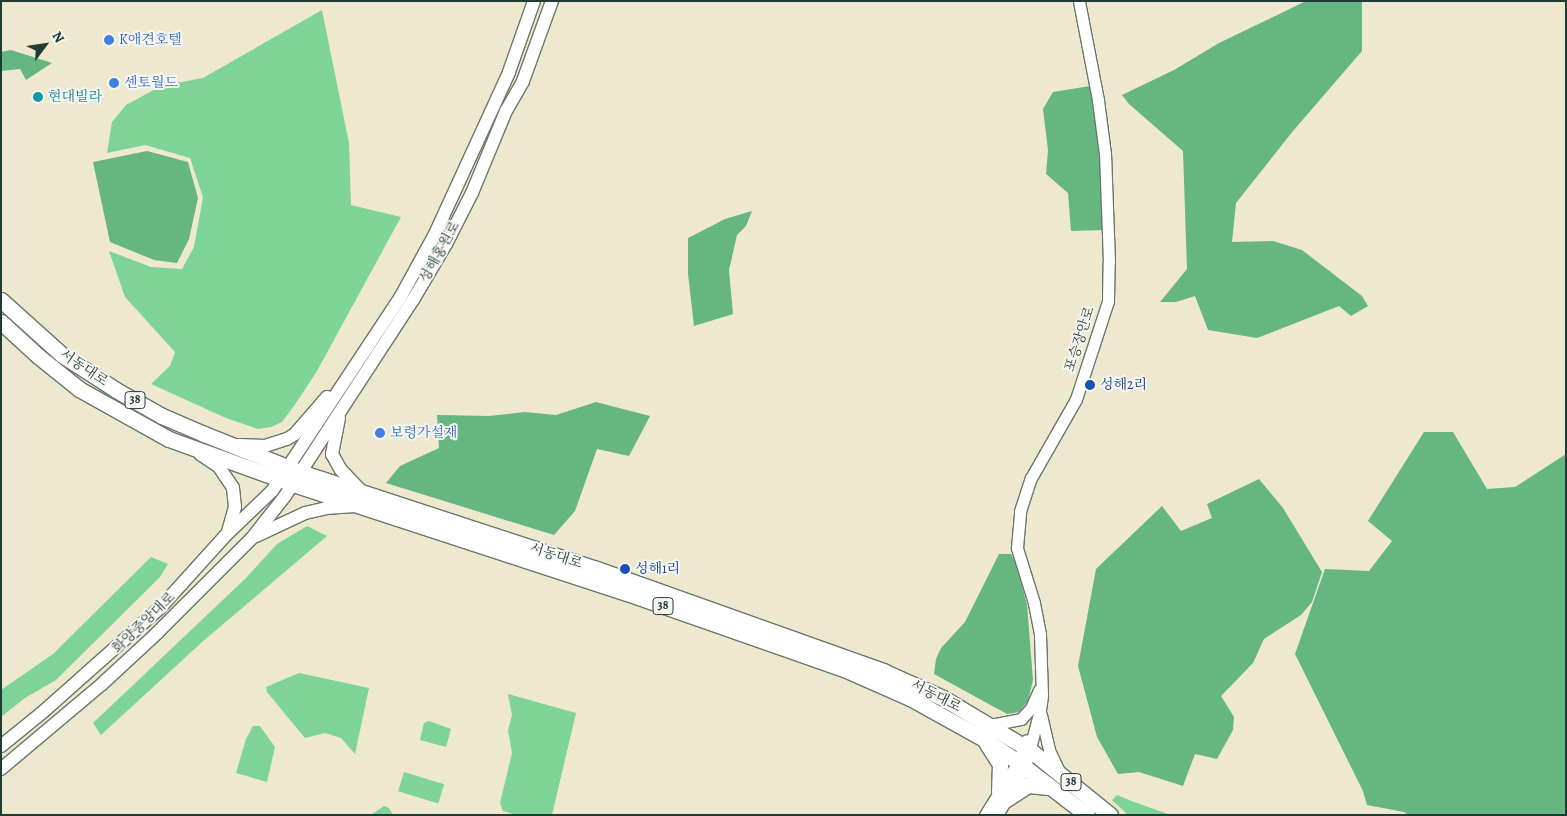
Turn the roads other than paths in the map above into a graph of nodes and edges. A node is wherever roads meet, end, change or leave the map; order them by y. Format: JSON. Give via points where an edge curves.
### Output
{"nodes":[{"id":1,"x":534,"y":1,"type":"edge"},
{"id":2,"x":552,"y":1,"type":"edge"},
{"id":3,"x":1079,"y":1,"type":"edge"},
{"id":4,"x":1,"y":300,"type":"edge"},
{"id":5,"x":1,"y":322,"type":"edge"},
{"id":6,"x":362,"y":357,"type":"junction"},
{"id":7,"x":341,"y":410,"type":"junction"},
{"id":8,"x":225,"y":443,"type":"junction"},
{"id":9,"x":194,"y":450,"type":"junction"},
{"id":10,"x":290,"y":476,"type":"junction"},
{"id":11,"x":361,"y":500,"type":"junction"},
{"id":12,"x":225,"y":536,"type":"junction"},
{"id":13,"x":252,"y":538,"type":"junction"},
{"id":14,"x":1040,"y":692,"type":"junction"},
{"id":15,"x":1040,"y":710,"type":"junction"},
{"id":16,"x":990,"y":725,"type":"junction"},
{"id":17,"x":984,"y":739,"type":"junction"},
{"id":18,"x":1,"y":746,"type":"edge"},
{"id":19,"x":1027,"y":748,"type":"junction"},
{"id":20,"x":1021,"y":764,"type":"junction"},
{"id":21,"x":1,"y":769,"type":"edge"},
{"id":22,"x":1063,"y":776,"type":"junction"},
{"id":23,"x":1054,"y":789,"type":"junction"},
{"id":24,"x":1002,"y":796,"type":"junction"},
{"id":25,"x":985,"y":815,"type":"edge"},
{"id":26,"x":997,"y":815,"type":"edge"},
{"id":27,"x":1087,"y":815,"type":"edge"},
{"id":28,"x":1110,"y":815,"type":"edge"}],
"edges":[{"from":1,"to":6,"type":"main road","name":"성해홍원로","via":[[509,72],[435,234],[400,298]]},
{"from":2,"to":7,"type":"main road","name":"성해홍원로","via":[[523,81],[506,111],[472,193],[413,300]]},
{"from":3,"to":14,"type":"street","name":"포승장안로","via":[[1105,154],[1108,301],[1076,399],[1031,478],[1020,511],[1017,548],[1040,634]]},
{"from":4,"to":8,"type":"main road","name":"서동대로","number":"38","via":[[62,355],[116,390],[162,416]]},
{"from":5,"to":9,"type":"main road","name":"서동대로","number":"38","via":[[79,389],[140,425]]},
{"from":6,"to":8,"type":"main road","via":[[295,434],[265,446]]},
{"from":6,"to":10,"type":"main road","name":"성해홍원로"},
{"from":7,"to":10,"type":"main road","name":"성해홍원로"},
{"from":7,"to":11,"type":"main road","via":[[332,454]]},
{"from":8,"to":10,"type":"main road","name":"서동대로","number":"38"},
{"from":9,"to":10,"type":"main road","name":"서동대로","number":"38"},
{"from":9,"to":12,"type":"main road","via":[[219,467],[233,488],[235,507]]},
{"from":10,"to":11,"type":"main road","name":"서동대로","number":"38"},
{"from":10,"to":12,"type":"main road","name":"화양중앙대로"},
{"from":10,"to":13,"type":"main road","name":"화양중앙대로"},
{"from":11,"to":13,"type":"main road","via":[[305,513]]},
{"from":11,"to":16,"type":"main road","name":"서동대로","number":"38","via":[[597,569],[883,670],[943,698]]},
{"from":11,"to":17,"type":"main road","name":"서동대로","number":"38","via":[[846,670],[910,698]]},
{"from":12,"to":18,"type":"main road","name":"화양중앙대로","via":[[160,608]]},
{"from":13,"to":21,"type":"main road","name":"화양중앙대로","via":[[123,665]]},
{"from":14,"to":15,"type":"street"},
{"from":14,"to":16,"type":"street","via":[[1021,719]]},
{"from":14,"to":19,"type":"street"},
{"from":15,"to":19,"type":"street"},
{"from":15,"to":22,"type":"street","via":[[1049,750]]},
{"from":16,"to":19,"type":"main road","name":"서동대로","number":"38"},
{"from":17,"to":20,"type":"main road","name":"서동대로","number":"38"},
{"from":17,"to":24,"type":"main road","via":[[1000,764]]},
{"from":19,"to":20,"type":"street"},
{"from":19,"to":22,"type":"main road","name":"서동대로","number":"38"},
{"from":20,"to":23,"type":"main road","name":"서동대로","number":"38"},
{"from":20,"to":24,"type":"street"},
{"from":22,"to":28,"type":"main road","name":"서동대로","number":"38"},
{"from":23,"to":24,"type":"main road","via":[[1031,784]]},
{"from":23,"to":27,"type":"main road","name":"서동대로","number":"38"},
{"from":24,"to":25,"type":"street"},
{"from":24,"to":26,"type":"street"}]}
